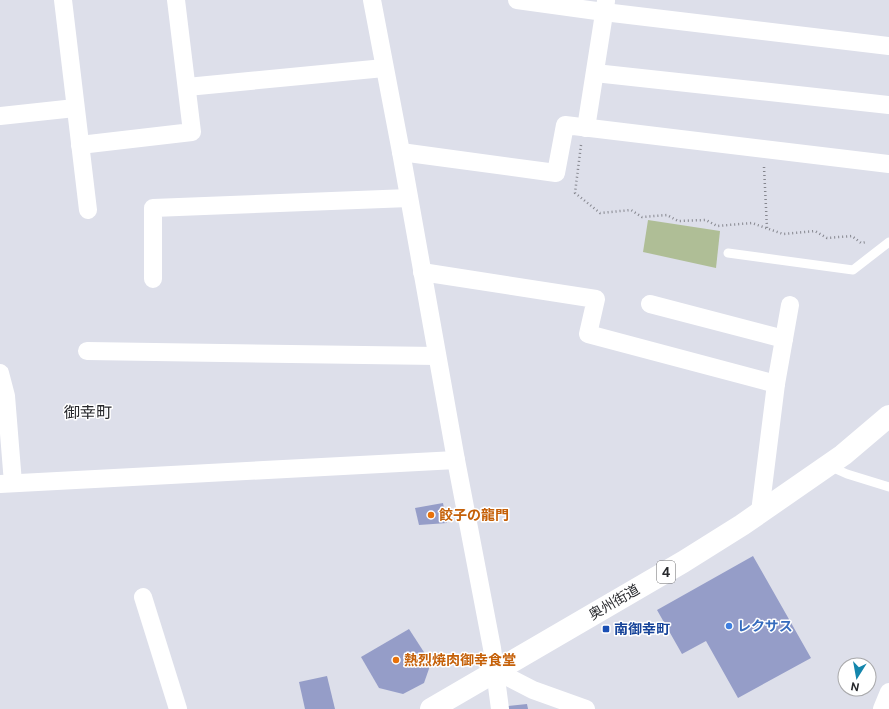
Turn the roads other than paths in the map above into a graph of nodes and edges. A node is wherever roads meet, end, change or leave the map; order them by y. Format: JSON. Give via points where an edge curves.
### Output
{"nodes":[{"id":1,"x":63,"y":0,"type":"edge"},
{"id":2,"x":176,"y":0,"type":"edge"},
{"id":3,"x":372,"y":0,"type":"edge"},
{"id":4,"x":517,"y":0,"type":"edge"},
{"id":5,"x":605,"y":6,"type":"edge"},
{"id":6,"x":889,"y":46,"type":"edge"},
{"id":7,"x":384,"y":68,"type":"junction"},
{"id":8,"x":595,"y":73,"type":"junction"},
{"id":9,"x":186,"y":87,"type":"junction"},
{"id":10,"x":889,"y":105,"type":"edge"},
{"id":11,"x":75,"y":108,"type":"junction"},
{"id":12,"x":0,"y":116,"type":"edge"},
{"id":13,"x":584,"y":135,"type":"junction"},
{"id":14,"x":80,"y":145,"type":"junction"},
{"id":15,"x":401,"y":152,"type":"junction"},
{"id":16,"x":889,"y":164,"type":"edge"},
{"id":17,"x":409,"y":198,"type":"junction"},
{"id":18,"x":88,"y":210,"type":"dead end"},
{"id":19,"x":889,"y":242,"type":"edge"},
{"id":20,"x":728,"y":253,"type":"dead end"},
{"id":21,"x":422,"y":272,"type":"junction"},
{"id":22,"x":153,"y":279,"type":"dead end"},
{"id":23,"x":650,"y":304,"type":"dead end"},
{"id":24,"x":790,"y":305,"type":"dead end"},
{"id":25,"x":784,"y":339,"type":"junction"},
{"id":26,"x":87,"y":351,"type":"dead end"},
{"id":27,"x":437,"y":356,"type":"junction"},
{"id":28,"x":0,"y":373,"type":"edge"},
{"id":29,"x":776,"y":384,"type":"junction"},
{"id":30,"x":889,"y":416,"type":"edge"},
{"id":31,"x":456,"y":460,"type":"junction"},
{"id":32,"x":828,"y":466,"type":"junction"},
{"id":33,"x":6,"y":483,"type":"edge"},
{"id":34,"x":889,"y":487,"type":"edge"},
{"id":35,"x":760,"y":512,"type":"junction"},
{"id":36,"x":143,"y":597,"type":"dead end"},
{"id":37,"x":496,"y":671,"type":"junction"},
{"id":38,"x":889,"y":692,"type":"edge"},
{"id":39,"x":178,"y":709,"type":"edge"},
{"id":40,"x":431,"y":709,"type":"edge"},
{"id":41,"x":500,"y":709,"type":"edge"},
{"id":42,"x":586,"y":709,"type":"edge"},
{"id":43,"x":882,"y":709,"type":"edge"}],
"edges":[{"from":1,"to":11,"type":"street"},
{"from":2,"to":9,"type":"street"},
{"from":3,"to":7,"type":"street"},
{"from":4,"to":5,"type":"street"},
{"from":5,"to":6,"type":"street"},
{"from":5,"to":8,"type":"street"},
{"from":7,"to":9,"type":"street"},
{"from":7,"to":15,"type":"street"},
{"from":8,"to":10,"type":"street"},
{"from":8,"to":13,"type":"street"},
{"from":9,"to":14,"type":"street","via":[[192,132]]},
{"from":11,"to":12,"type":"street"},
{"from":11,"to":14,"type":"street"},
{"from":13,"to":15,"type":"street","via":[[565,125],[556,173]]},
{"from":13,"to":16,"type":"street"},
{"from":14,"to":18,"type":"street"},
{"from":15,"to":17,"type":"street"},
{"from":17,"to":21,"type":"street"},
{"from":17,"to":22,"type":"street","via":[[153,208]]},
{"from":19,"to":20,"type":"lane","via":[[853,270]]},
{"from":21,"to":27,"type":"street"},
{"from":21,"to":29,"type":"street","via":[[596,300],[588,334]]},
{"from":23,"to":25,"type":"street"},
{"from":24,"to":25,"type":"street"},
{"from":25,"to":29,"type":"street"},
{"from":26,"to":27,"type":"street"},
{"from":27,"to":31,"type":"street"},
{"from":28,"to":33,"type":"street","via":[[6,396]]},
{"from":29,"to":35,"type":"street"},
{"from":30,"to":32,"type":"highway","name":"奥州街道","number":"4"},
{"from":31,"to":33,"type":"street"},
{"from":31,"to":37,"type":"street"},
{"from":32,"to":34,"type":"lane"},
{"from":32,"to":35,"type":"highway","name":"奥州街道","number":"4"},
{"from":35,"to":37,"type":"highway","name":"奥州街道","number":"4","via":[[684,562]]},
{"from":36,"to":39,"type":"street"},
{"from":37,"to":40,"type":"highway","name":"奥州街道","number":"4"},
{"from":37,"to":41,"type":"street"},
{"from":37,"to":42,"type":"street","via":[[533,690]]},
{"from":38,"to":43,"type":"street"}]}
